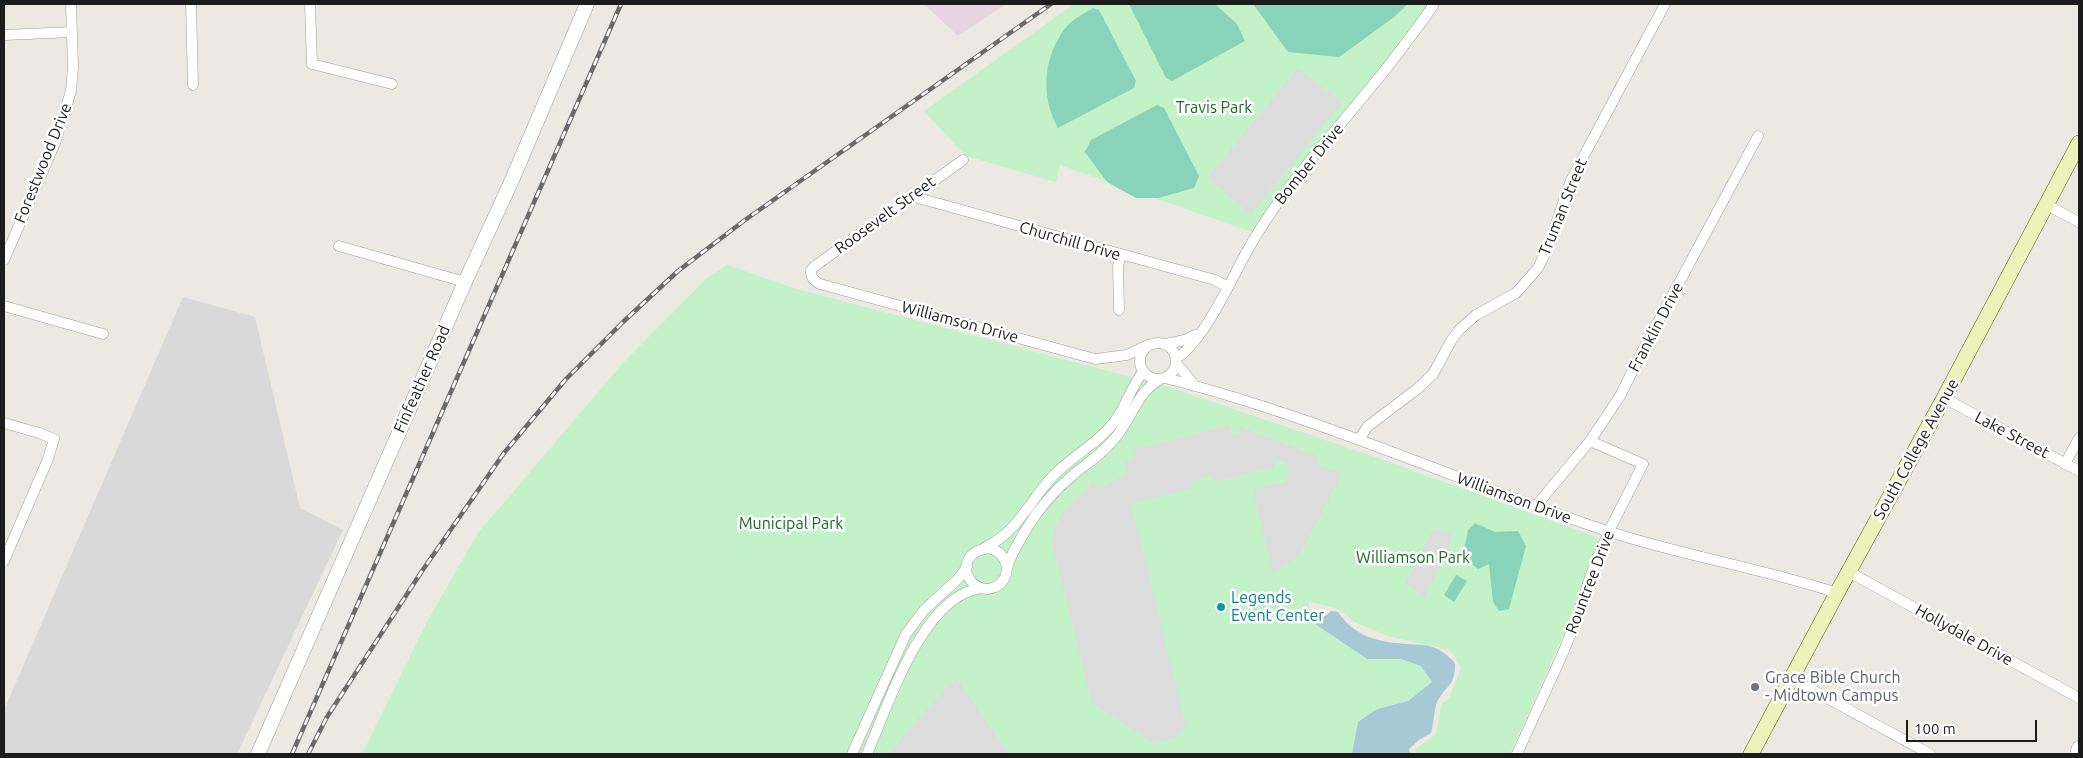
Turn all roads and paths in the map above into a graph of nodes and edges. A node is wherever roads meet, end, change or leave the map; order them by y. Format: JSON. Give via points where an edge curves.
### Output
{"nodes":[{"id":1,"x":71,"y":4,"type":"edge"},
{"id":2,"x":191,"y":4,"type":"edge"},
{"id":3,"x":310,"y":4,"type":"edge"},
{"id":4,"x":587,"y":4,"type":"edge"},
{"id":5,"x":1434,"y":4,"type":"edge"},
{"id":6,"x":1665,"y":4,"type":"edge"},
{"id":7,"x":72,"y":32,"type":"junction"},
{"id":8,"x":4,"y":35,"type":"edge"},
{"id":9,"x":392,"y":84,"type":"dead end"},
{"id":10,"x":193,"y":85,"type":"dead end"},
{"id":11,"x":1758,"y":136,"type":"dead end"},
{"id":12,"x":2079,"y":144,"type":"edge"},
{"id":13,"x":963,"y":160,"type":"dead end"},
{"id":14,"x":911,"y":196,"type":"junction"},
{"id":15,"x":2047,"y":205,"type":"junction"},
{"id":16,"x":2079,"y":222,"type":"edge"},
{"id":17,"x":339,"y":246,"type":"dead end"},
{"id":18,"x":1121,"y":255,"type":"junction"},
{"id":19,"x":4,"y":260,"type":"edge"},
{"id":20,"x":810,"y":274,"type":"joint"},
{"id":21,"x":465,"y":282,"type":"junction"},
{"id":22,"x":1228,"y":287,"type":"junction"},
{"id":23,"x":4,"y":306,"type":"edge"},
{"id":24,"x":1119,"y":310,"type":"dead end"},
{"id":25,"x":103,"y":334,"type":"dead end"},
{"id":26,"x":1198,"y":334,"type":"junction"},
{"id":27,"x":1166,"y":344,"type":"junction"},
{"id":28,"x":1148,"y":345,"type":"junction"},
{"id":29,"x":1115,"y":357,"type":"junction"},
{"id":30,"x":1177,"y":361,"type":"junction"},
{"id":31,"x":1142,"y":369,"type":"junction"},
{"id":32,"x":1162,"y":379,"type":"junction"},
{"id":33,"x":1196,"y":387,"type":"junction"},
{"id":34,"x":1944,"y":398,"type":"junction"},
{"id":35,"x":4,"y":424,"type":"edge"},
{"id":36,"x":2079,"y":438,"type":"edge"},
{"id":37,"x":1358,"y":440,"type":"junction"},
{"id":38,"x":1590,"y":441,"type":"junction"},
{"id":39,"x":2065,"y":464,"type":"junction"},
{"id":40,"x":2079,"y":471,"type":"edge"},
{"id":41,"x":1536,"y":506,"type":"junction"},
{"id":42,"x":1609,"y":532,"type":"junction"},
{"id":43,"x":984,"y":548,"type":"junction"},
{"id":44,"x":4,"y":561,"type":"edge"},
{"id":45,"x":967,"y":567,"type":"junction"},
{"id":46,"x":1007,"y":567,"type":"junction"},
{"id":47,"x":1849,"y":572,"type":"junction"},
{"id":48,"x":981,"y":588,"type":"junction"},
{"id":49,"x":1837,"y":592,"type":"junction"},
{"id":50,"x":1792,"y":679,"type":"junction"},
{"id":51,"x":2079,"y":698,"type":"edge"},
{"id":52,"x":2079,"y":748,"type":"edge"},
{"id":53,"x":258,"y":754,"type":"edge"},
{"id":54,"x":852,"y":754,"type":"edge"},
{"id":55,"x":867,"y":754,"type":"edge"},
{"id":56,"x":1517,"y":754,"type":"edge"},
{"id":57,"x":1751,"y":754,"type":"edge"},
{"id":58,"x":1930,"y":754,"type":"edge"},
{"id":59,"x":2077,"y":754,"type":"edge"}],
"edges":[{"from":1,"to":7,"type":"street","name":"Forestwood Drive"},
{"from":2,"to":10,"type":"street"},
{"from":3,"to":9,"type":"street","via":[[312,64]]},
{"from":4,"to":21,"type":"street","name":"Finfeather Road"},
{"from":5,"to":22,"type":"street","name":"Bomber Drive","via":[[1381,76],[1267,216]]},
{"from":6,"to":37,"type":"street","name":"Truman Street","via":[[1571,180],[1538,268],[1516,293],[1460,329],[1433,374],[1367,427]]},
{"from":7,"to":8,"type":"street"},
{"from":7,"to":19,"type":"street","name":"Forestwood Drive","via":[[71,90],[65,115]]},
{"from":11,"to":38,"type":"street","name":"Franklin Drive","via":[[1620,396]]},
{"from":12,"to":15,"type":"main road","name":"South College Avenue"},
{"from":13,"to":14,"type":"street","name":"Roosevelt Street"},
{"from":14,"to":18,"type":"street","name":"Churchill Drive"},
{"from":14,"to":20,"type":"street","name":"Roosevelt Street","via":[[815,266]]},
{"from":15,"to":16,"type":"street"},
{"from":15,"to":34,"type":"main road","name":"South College Avenue"},
{"from":17,"to":21,"type":"street"},
{"from":18,"to":22,"type":"street","name":"Churchill Drive","via":[[1216,280]]},
{"from":18,"to":24,"type":"street","via":[[1118,266]]},
{"from":20,"to":29,"type":"street","name":"Williamson Drive","via":[[814,281],[830,287],[1095,359]]},
{"from":21,"to":53,"type":"street","name":"Finfeather Road"},
{"from":22,"to":26,"type":"street","name":"Bomber Drive"},
{"from":23,"to":25,"type":"street"},
{"from":26,"to":27,"type":"street"},
{"from":26,"to":30,"type":"street","name":"Bomber Drive"},
{"from":27,"to":28,"type":"street"},
{"from":27,"to":30,"type":"street","via":[[1175,352]]},
{"from":28,"to":29,"type":"street","name":"Williamson Drive"},
{"from":28,"to":31,"type":"street","via":[[1141,354]]},
{"from":29,"to":31,"type":"street","name":"Williamson Drive"},
{"from":30,"to":32,"type":"street","via":[[1170,375]]},
{"from":30,"to":33,"type":"street"},
{"from":31,"to":32,"type":"street","via":[[1153,379]]},
{"from":31,"to":43,"type":"street","via":[[1116,420],[1102,437],[1051,478],[1002,539]]},
{"from":32,"to":33,"type":"street","name":"Williamson Drive"},
{"from":32,"to":46,"type":"street","via":[[1142,393],[1124,427],[1104,452],[1068,479],[1047,502],[1030,523]]},
{"from":33,"to":37,"type":"street","name":"Williamson Drive"},
{"from":34,"to":39,"type":"street","name":"Lake Street"},
{"from":34,"to":47,"type":"main road","name":"South College Avenue"},
{"from":35,"to":44,"type":"street","via":[[54,439]]},
{"from":36,"to":39,"type":"street"},
{"from":37,"to":41,"type":"street","name":"Williamson Drive"},
{"from":38,"to":41,"type":"street","name":"Franklin Drive"},
{"from":38,"to":42,"type":"street","name":"Rountree Drive","via":[[1643,464]]},
{"from":39,"to":40,"type":"street","name":"Lake Street"},
{"from":41,"to":42,"type":"street","name":"Williamson Drive"},
{"from":42,"to":49,"type":"street","name":"Williamson Drive"},
{"from":42,"to":56,"type":"street","name":"Rountree Drive","via":[[1563,653]]},
{"from":43,"to":45,"type":"street","via":[[972,554]]},
{"from":43,"to":46,"type":"street","via":[[997,551],[1006,560]]},
{"from":45,"to":48,"type":"street","via":[[970,580]]},
{"from":45,"to":54,"type":"street","via":[[924,610],[906,634]]},
{"from":46,"to":48,"type":"street","via":[[1004,580],[987,589]]},
{"from":47,"to":49,"type":"main road","name":"South College Avenue"},
{"from":47,"to":51,"type":"street","name":"Hollydale Drive"},
{"from":48,"to":55,"type":"street","via":[[968,589],[957,596],[918,640]]},
{"from":49,"to":50,"type":"main road","name":"South College Avenue"},
{"from":50,"to":57,"type":"main road","name":"South College Avenue"},
{"from":50,"to":58,"type":"street"},
{"from":52,"to":59,"type":"street"}]}
